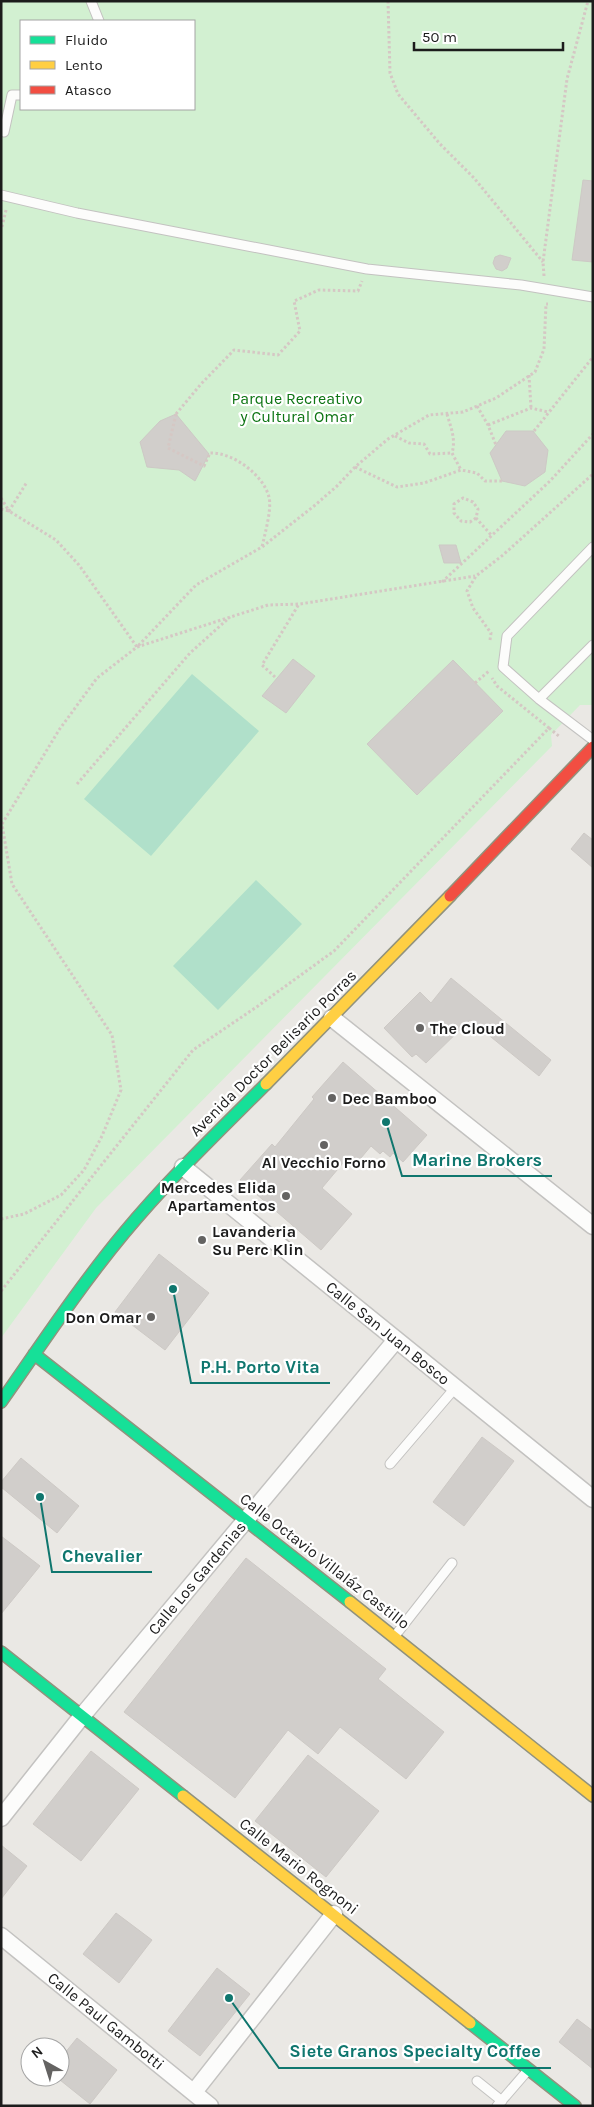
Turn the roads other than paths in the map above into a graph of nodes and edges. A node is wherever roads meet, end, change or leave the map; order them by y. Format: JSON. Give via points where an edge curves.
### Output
{"nodes":[{"id":1,"x":91,"y":1,"type":"edge"},
{"id":2,"x":98,"y":20,"type":"edge"},
{"id":3,"x":20,"y":95,"type":"edge"},
{"id":4,"x":1,"y":131,"type":"edge"},
{"id":5,"x":1,"y":195,"type":"edge"},
{"id":6,"x":593,"y":297,"type":"edge"},
{"id":7,"x":593,"y":547,"type":"edge"},
{"id":8,"x":593,"y":645,"type":"edge"},
{"id":9,"x":539,"y":699,"type":"junction"},
{"id":10,"x":593,"y":740,"type":"edge"},
{"id":11,"x":593,"y":747,"type":"edge"},
{"id":12,"x":332,"y":1018,"type":"junction"},
{"id":13,"x":183,"y":1167,"type":"junction"},
{"id":14,"x":593,"y":1226,"type":"edge"},
{"id":15,"x":396,"y":1340,"type":"junction"},
{"id":16,"x":34,"y":1354,"type":"junction"},
{"id":17,"x":455,"y":1388,"type":"junction"},
{"id":18,"x":1,"y":1402,"type":"edge"},
{"id":19,"x":390,"y":1464,"type":"dead end"},
{"id":20,"x":593,"y":1500,"type":"edge"},
{"id":21,"x":245,"y":1519,"type":"junction"},
{"id":22,"x":452,"y":1563,"type":"dead end"},
{"id":23,"x":394,"y":1637,"type":"junction"},
{"id":24,"x":1,"y":1652,"type":"edge"},
{"id":25,"x":82,"y":1716,"type":"junction"},
{"id":26,"x":593,"y":1796,"type":"edge"},
{"id":27,"x":1,"y":1818,"type":"edge"},
{"id":28,"x":334,"y":1914,"type":"junction"},
{"id":29,"x":1,"y":1936,"type":"edge"},
{"id":30,"x":529,"y":2069,"type":"junction"},
{"id":31,"x":477,"y":2081,"type":"dead end"},
{"id":32,"x":194,"y":2092,"type":"junction"},
{"id":33,"x":500,"y":2103,"type":"edge"},
{"id":34,"x":210,"y":2106,"type":"edge"},
{"id":35,"x":575,"y":2106,"type":"edge"}],
"edges":[{"from":1,"to":2,"type":"lane"},
{"from":3,"to":4,"type":"lane","via":[[12,95],[4,132]]},
{"from":5,"to":6,"type":"lane","via":[[77,213],[367,269],[521,285]]},
{"from":7,"to":9,"type":"lane","via":[[508,636],[503,667]]},
{"from":8,"to":9,"type":"lane"},
{"from":9,"to":10,"type":"lane"},
{"from":11,"to":12,"type":"street","name":"Avenida Doctor Belisario Porras"},
{"from":12,"to":13,"type":"street","name":"Avenida Doctor Belisario Porras"},
{"from":12,"to":14,"type":"street"},
{"from":13,"to":15,"type":"street","name":"Calle San Juan Bosco"},
{"from":13,"to":16,"type":"street","name":"Avenida Doctor Belisario Porras","via":[[124,1233]]},
{"from":15,"to":17,"type":"street","name":"Calle San Juan Bosco"},
{"from":15,"to":21,"type":"street","name":"Calle Los Gardenias"},
{"from":16,"to":18,"type":"street","name":"Avenida Doctor Belisario Porras"},
{"from":16,"to":21,"type":"street","name":"Calle Octavio Villaláz Castillo"},
{"from":17,"to":19,"type":"lane"},
{"from":17,"to":20,"type":"street","name":"Calle San Juan Bosco"},
{"from":21,"to":23,"type":"street","name":"Calle Octavio Villaláz Castillo"},
{"from":21,"to":25,"type":"street","name":"Calle Los Gardenias"},
{"from":22,"to":23,"type":"lane"},
{"from":23,"to":26,"type":"street","name":"Calle Octavio Villaláz Castillo"},
{"from":24,"to":25,"type":"street","name":"Calle Mario Rognoni"},
{"from":25,"to":27,"type":"street","name":"Calle Los Gardenias"},
{"from":25,"to":28,"type":"street","name":"Calle Mario Rognoni"},
{"from":28,"to":30,"type":"street","name":"Calle Mario Rognoni"},
{"from":28,"to":32,"type":"street"},
{"from":29,"to":32,"type":"street","name":"Calle Paul Gambotti"},
{"from":30,"to":33,"type":"lane"},
{"from":30,"to":35,"type":"street","name":"Calle Mario Rognoni"},
{"from":31,"to":33,"type":"lane"},
{"from":32,"to":34,"type":"street","name":"Calle Paul Gambotti"}]}
